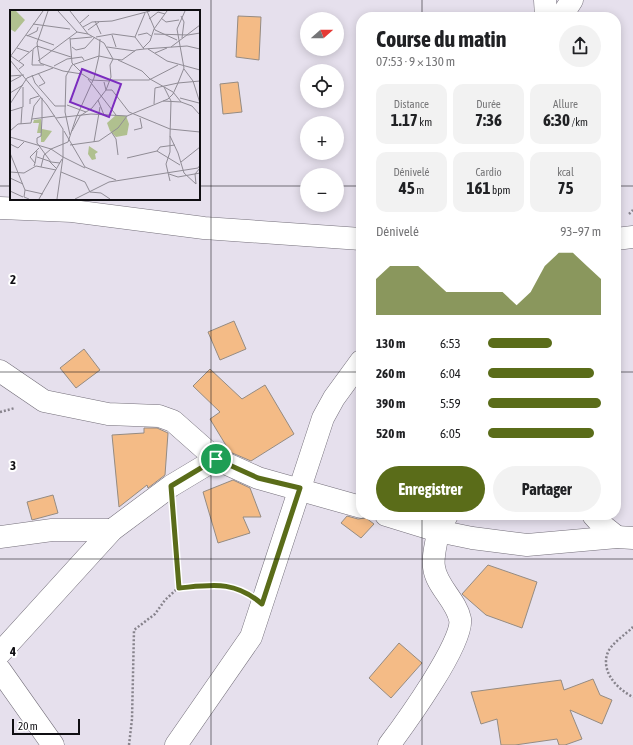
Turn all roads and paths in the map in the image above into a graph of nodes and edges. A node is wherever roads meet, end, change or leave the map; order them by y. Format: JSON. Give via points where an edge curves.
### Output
{"nodes":[{"id":1,"x":545,"y":0,"type":"edge"},
{"id":2,"x":572,"y":0,"type":"edge"},
{"id":3,"x":546,"y":12,"type":"edge"},
{"id":4,"x":564,"y":12,"type":"edge"},
{"id":5,"x":0,"y":208,"type":"edge"},
{"id":6,"x":633,"y":237,"type":"edge"},
{"id":7,"x":621,"y":238,"type":"edge"},
{"id":8,"x":356,"y":239,"type":"edge"},
{"id":9,"x":356,"y":368,"type":"edge"},
{"id":10,"x":0,"y":371,"type":"edge"},
{"id":11,"x":216,"y":459,"type":"junction"},
{"id":12,"x":171,"y":486,"type":"junction"},
{"id":13,"x":300,"y":488,"type":"junction"},
{"id":14,"x":356,"y":505,"type":"edge"},
{"id":15,"x":422,"y":520,"type":"edge"},
{"id":16,"x":598,"y":520,"type":"edge"},
{"id":17,"x":443,"y":523,"type":"edge"},
{"id":18,"x":112,"y":530,"type":"junction"},
{"id":19,"x":0,"y":537,"type":"edge"},
{"id":20,"x":625,"y":537,"type":"edge"},
{"id":21,"x":179,"y":588,"type":"junction"},
{"id":22,"x":262,"y":604,"type":"junction"},
{"id":23,"x":633,"y":627,"type":"edge"},
{"id":24,"x":0,"y":653,"type":"edge"},
{"id":25,"x":0,"y":670,"type":"edge"},
{"id":26,"x":633,"y":697,"type":"edge"},
{"id":27,"x":53,"y":745,"type":"edge"},
{"id":28,"x":128,"y":745,"type":"edge"},
{"id":29,"x":176,"y":745,"type":"edge"},
{"id":30,"x":389,"y":745,"type":"edge"}],
"edges":[{"from":1,"to":3,"type":"street"},
{"from":2,"to":4,"type":"street"},
{"from":5,"to":8,"type":"street","via":[[72,211],[204,228]]},
{"from":6,"to":7,"type":"street"},
{"from":9,"to":13,"type":"street","via":[[323,418]]},
{"from":10,"to":11,"type":"street","via":[[44,401],[108,414],[159,416],[173,421]]},
{"from":11,"to":12,"type":"street"},
{"from":11,"to":13,"type":"street","via":[[258,478]]},
{"from":12,"to":18,"type":"street"},
{"from":12,"to":21,"type":"path"},
{"from":13,"to":14,"type":"street"},
{"from":13,"to":22,"type":"street"},
{"from":15,"to":17,"type":"street"},
{"from":16,"to":20,"type":"street"},
{"from":17,"to":20,"type":"street","via":[[472,538],[527,545]]},
{"from":17,"to":30,"type":"street","via":[[433,566],[438,580],[458,612],[460,627],[440,672]]},
{"from":18,"to":19,"type":"street","via":[[52,530]]},
{"from":18,"to":24,"type":"street"},
{"from":21,"to":22,"type":"path","via":[[224,586],[246,592]]},
{"from":21,"to":28,"type":"path","via":[[165,600],[155,614],[134,630],[132,719]]},
{"from":22,"to":29,"type":"street","via":[[250,637]]},
{"from":23,"to":26,"type":"path","via":[[609,650],[606,663],[611,680]]},
{"from":25,"to":27,"type":"street"}]}
